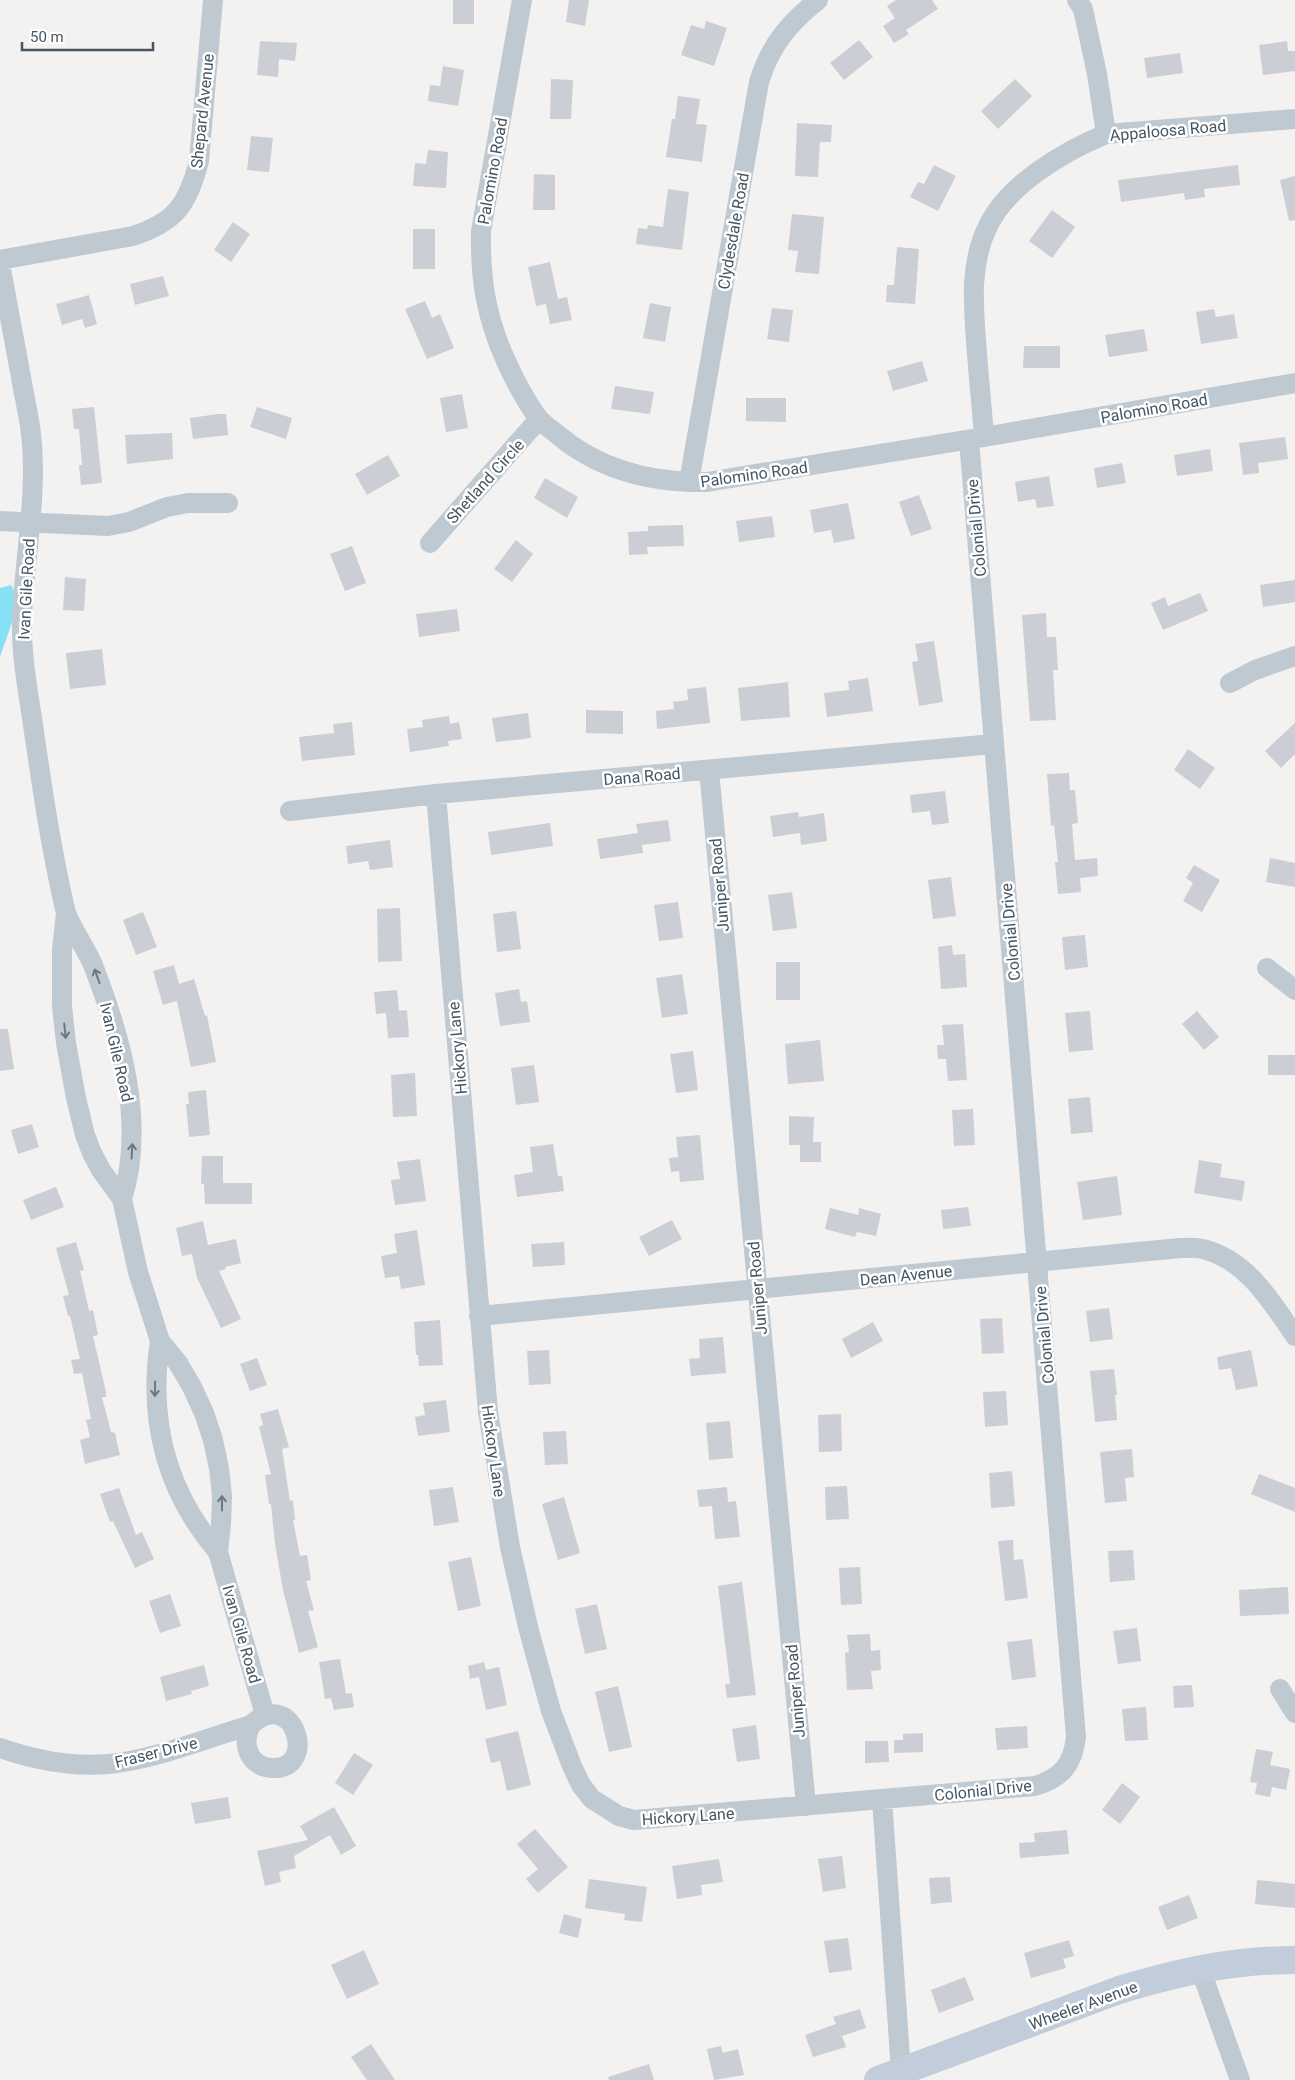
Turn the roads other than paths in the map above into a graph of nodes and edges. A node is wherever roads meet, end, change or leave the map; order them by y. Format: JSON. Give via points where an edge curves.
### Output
{"nodes":[{"id":1,"x":213,"y":0,"type":"edge"},
{"id":2,"x":522,"y":0,"type":"edge"},
{"id":3,"x":818,"y":0,"type":"edge"},
{"id":4,"x":1077,"y":0,"type":"edge"},
{"id":5,"x":1295,"y":119,"type":"edge"},
{"id":6,"x":1106,"y":134,"type":"junction"},
{"id":7,"x":0,"y":260,"type":"edge"},
{"id":8,"x":0,"y":264,"type":"edge"},
{"id":9,"x":1295,"y":383,"type":"edge"},
{"id":10,"x":539,"y":420,"type":"junction"},
{"id":11,"x":976,"y":438,"type":"junction"},
{"id":12,"x":689,"y":482,"type":"junction"},
{"id":13,"x":228,"y":503,"type":"dead end"},
{"id":14,"x":0,"y":521,"type":"edge"},
{"id":15,"x":29,"y":522,"type":"junction"},
{"id":16,"x":430,"y":543,"type":"dead end"},
{"id":17,"x":1295,"y":656,"type":"edge"},
{"id":18,"x":1230,"y":683,"type":"dead end"},
{"id":19,"x":994,"y":744,"type":"junction"},
{"id":20,"x":709,"y":770,"type":"junction"},
{"id":21,"x":436,"y":794,"type":"junction"},
{"id":22,"x":290,"y":811,"type":"dead end"},
{"id":23,"x":66,"y":913,"type":"junction"},
{"id":24,"x":1267,"y":968,"type":"dead end"},
{"id":25,"x":1295,"y":990,"type":"edge"},
{"id":26,"x":122,"y":1198,"type":"junction"},
{"id":27,"x":1038,"y":1262,"type":"junction"},
{"id":28,"x":758,"y":1289,"type":"junction"},
{"id":29,"x":480,"y":1316,"type":"junction"},
{"id":30,"x":1295,"y":1336,"type":"edge"},
{"id":31,"x":160,"y":1341,"type":"junction"},
{"id":32,"x":218,"y":1552,"type":"junction"},
{"id":33,"x":1280,"y":1690,"type":"dead end"},
{"id":34,"x":1295,"y":1713,"type":"edge"},
{"id":35,"x":258,"y":1720,"type":"joint"},
{"id":36,"x":0,"y":1748,"type":"edge"},
{"id":37,"x":882,"y":1800,"type":"junction"},
{"id":38,"x":806,"y":1806,"type":"junction"},
{"id":39,"x":1295,"y":1960,"type":"edge"},
{"id":40,"x":1200,"y":1968,"type":"junction"},
{"id":41,"x":889,"y":2076,"type":"edge"},
{"id":42,"x":1240,"y":2080,"type":"edge"}],
"edges":[{"from":1,"to":7,"type":"street","name":"Shepard Avenue","via":[[199,161],[184,202],[171,219],[153,230],[133,236]]},
{"from":2,"to":10,"type":"street","name":"Palomino Road","via":[[481,232],[480,260],[485,299],[500,348]]},
{"from":3,"to":12,"type":"street","name":"Clydesdale Road","via":[[777,40],[759,82]]},
{"from":4,"to":6,"type":"street","via":[[1083,9]]},
{"from":5,"to":6,"type":"street","name":"Appaloosa Road"},
{"from":6,"to":11,"type":"street","name":"Appaloosa Road","via":[[1052,161],[1013,194],[988,225],[974,275]]},
{"from":8,"to":15,"type":"street","name":"Ivan Gile Road","via":[[31,434]]},
{"from":9,"to":11,"type":"street","name":"Palomino Road"},
{"from":10,"to":12,"type":"street","name":"Palomino Road","via":[[572,446],[608,467]]},
{"from":10,"to":16,"type":"street","name":"Shetland Circle"},
{"from":11,"to":12,"type":"street","name":"Palomino Road","via":[[745,477]]},
{"from":11,"to":19,"type":"street","name":"Colonial Drive"},
{"from":13,"to":15,"type":"street","via":[[188,503],[108,526]]},
{"from":14,"to":15,"type":"street"},
{"from":15,"to":23,"type":"street","name":"Ivan Gile Road","via":[[22,622],[24,663],[39,771]]},
{"from":17,"to":18,"type":"street"},
{"from":19,"to":20,"type":"street","name":"Dana Road"},
{"from":19,"to":27,"type":"street","name":"Colonial Drive"},
{"from":20,"to":21,"type":"street","name":"Dana Road"},
{"from":20,"to":28,"type":"street","name":"Juniper Road"},
{"from":21,"to":22,"type":"street","name":"Dana Road"},
{"from":21,"to":29,"type":"street","name":"Hickory Lane"},
{"from":23,"to":26,"type":"street","name":"Ivan Gile Road","one_way":true,"via":[[62,988],[72,1080],[92,1153]]},
{"from":26,"to":23,"type":"street","name":"Ivan Gile Road","one_way":true,"via":[[133,1145],[124,1070],[99,981]]},
{"from":24,"to":25,"type":"street"},
{"from":26,"to":31,"type":"street","name":"Ivan Gile Road","via":[[138,1272]]},
{"from":27,"to":28,"type":"street","name":"Dean Avenue"},
{"from":27,"to":30,"type":"street","name":"Dean Avenue","via":[[1180,1248],[1201,1249],[1238,1266],[1267,1296]]},
{"from":27,"to":37,"type":"street","name":"Colonial Drive","via":[[1076,1715],[1075,1750],[1064,1770],[1035,1786]]},
{"from":28,"to":29,"type":"street","name":"Dean Avenue"},
{"from":28,"to":38,"type":"street","name":"Juniper Road"},
{"from":29,"to":38,"type":"street","name":"Hickory Lane","via":[[488,1412],[510,1547],[552,1711],[582,1785],[604,1808],[634,1820]]},
{"from":32,"to":31,"type":"street","name":"Ivan Gile Road","one_way":true,"via":[[222,1496],[213,1440],[192,1387]]},
{"from":31,"to":32,"type":"street","name":"Ivan Gile Road","one_way":true,"via":[[155,1398],[164,1453],[185,1506],[199,1530]]},
{"from":32,"to":35,"type":"street","name":"Ivan Gile Road"},
{"from":33,"to":34,"type":"street"},
{"from":35,"to":36,"type":"street","name":"Fraser Drive","via":[[149,1756],[108,1764],[42,1760]]},
{"from":37,"to":38,"type":"street","name":"Hickory Lane"},
{"from":37,"to":41,"type":"street"},
{"from":39,"to":40,"type":"street","name":"Wheeler Avenue","via":[[1263,1960]]},
{"from":40,"to":41,"type":"street","name":"Wheeler Avenue","via":[[1119,1990]]},
{"from":40,"to":42,"type":"street"}]}
